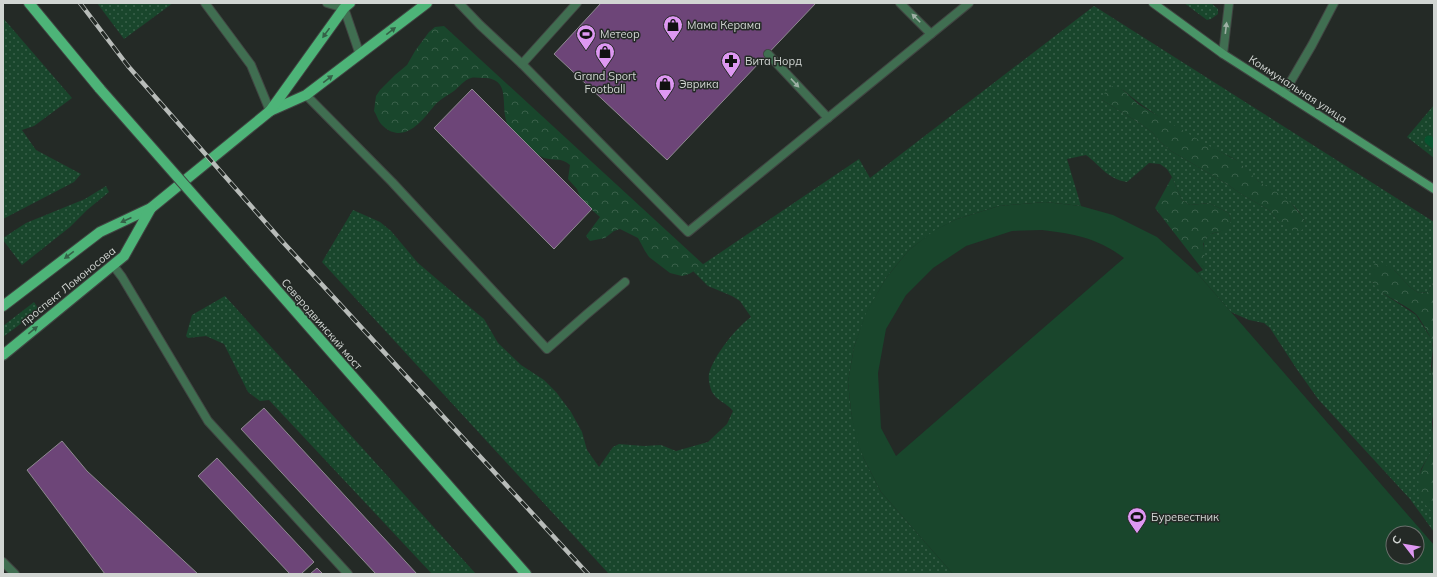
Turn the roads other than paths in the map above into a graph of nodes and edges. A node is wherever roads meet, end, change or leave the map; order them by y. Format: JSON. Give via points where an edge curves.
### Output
{"nodes":[{"id":1,"x":29,"y":3,"type":"edge"},
{"id":2,"x":204,"y":3,"type":"edge"},
{"id":3,"x":327,"y":3,"type":"edge"},
{"id":4,"x":427,"y":3,"type":"edge"},
{"id":5,"x":459,"y":3,"type":"edge"},
{"id":6,"x":577,"y":3,"type":"edge"},
{"id":7,"x":900,"y":3,"type":"edge"},
{"id":8,"x":969,"y":3,"type":"edge"},
{"id":9,"x":1153,"y":3,"type":"edge"},
{"id":10,"x":1229,"y":3,"type":"edge"},
{"id":11,"x":1334,"y":3,"type":"edge"},
{"id":12,"x":347,"y":6,"type":"edge"},
{"id":13,"x":931,"y":34,"type":"junction"},
{"id":14,"x":768,"y":54,"type":"dead end"},
{"id":15,"x":1223,"y":54,"type":"junction"},
{"id":16,"x":360,"y":55,"type":"junction"},
{"id":17,"x":522,"y":64,"type":"junction"},
{"id":18,"x":1284,"y":93,"type":"junction"},
{"id":19,"x":306,"y":95,"type":"junction"},
{"id":20,"x":270,"y":111,"type":"junction"},
{"id":21,"x":828,"y":118,"type":"junction"},
{"id":22,"x":1434,"y":189,"type":"edge"},
{"id":23,"x":151,"y":208,"type":"junction"},
{"id":24,"x":113,"y":265,"type":"junction"},
{"id":25,"x":626,"y":282,"type":"dead end"},
{"id":26,"x":3,"y":306,"type":"edge"},
{"id":27,"x":3,"y":355,"type":"edge"},
{"id":28,"x":3,"y":562,"type":"edge"},
{"id":29,"x":15,"y":574,"type":"edge"},
{"id":30,"x":348,"y":574,"type":"edge"},
{"id":31,"x":526,"y":574,"type":"edge"}],
"edges":[{"from":1,"to":31,"type":"main road","name":"Северодвинский мост","bridge":true,"via":[[100,89]]},
{"from":2,"to":20,"type":"street","via":[[251,65]]},
{"from":3,"to":12,"type":"street"},
{"from":16,"to":4,"type":"main road","one_way":true},
{"from":5,"to":17,"type":"street"},
{"from":6,"to":17,"type":"street"},
{"from":13,"to":7,"type":"street","one_way":true},
{"from":8,"to":13,"type":"street"},
{"from":9,"to":15,"type":"main road","name":"Коммунальная улица"},
{"from":15,"to":10,"type":"street","one_way":true},
{"from":11,"to":18,"type":"street"},
{"from":12,"to":16,"type":"street"},
{"from":12,"to":20,"type":"main road","one_way":true},
{"from":13,"to":21,"type":"street"},
{"from":14,"to":21,"type":"street","one_way":true},
{"from":15,"to":18,"type":"main road","name":"Коммунальная улица"},
{"from":19,"to":16,"type":"main road","one_way":true},
{"from":17,"to":21,"type":"street","via":[[688,232]]},
{"from":18,"to":22,"type":"main road","name":"Коммунальная улица"},
{"from":19,"to":20,"type":"main road"},
{"from":19,"to":25,"type":"street","via":[[392,182],[547,349]]},
{"from":20,"to":23,"type":"main road","name":"проспект Ломоносова"},
{"from":23,"to":24,"type":"main road","name":"проспект Ломоносова","via":[[124,256]]},
{"from":23,"to":26,"type":"main road","name":"проспект Ломоносова","one_way":true,"via":[[100,232]]},
{"from":27,"to":24,"type":"main road","name":"проспект Ломоносова","one_way":true},
{"from":24,"to":30,"type":"street","via":[[208,421]]},
{"from":28,"to":29,"type":"street"}]}
